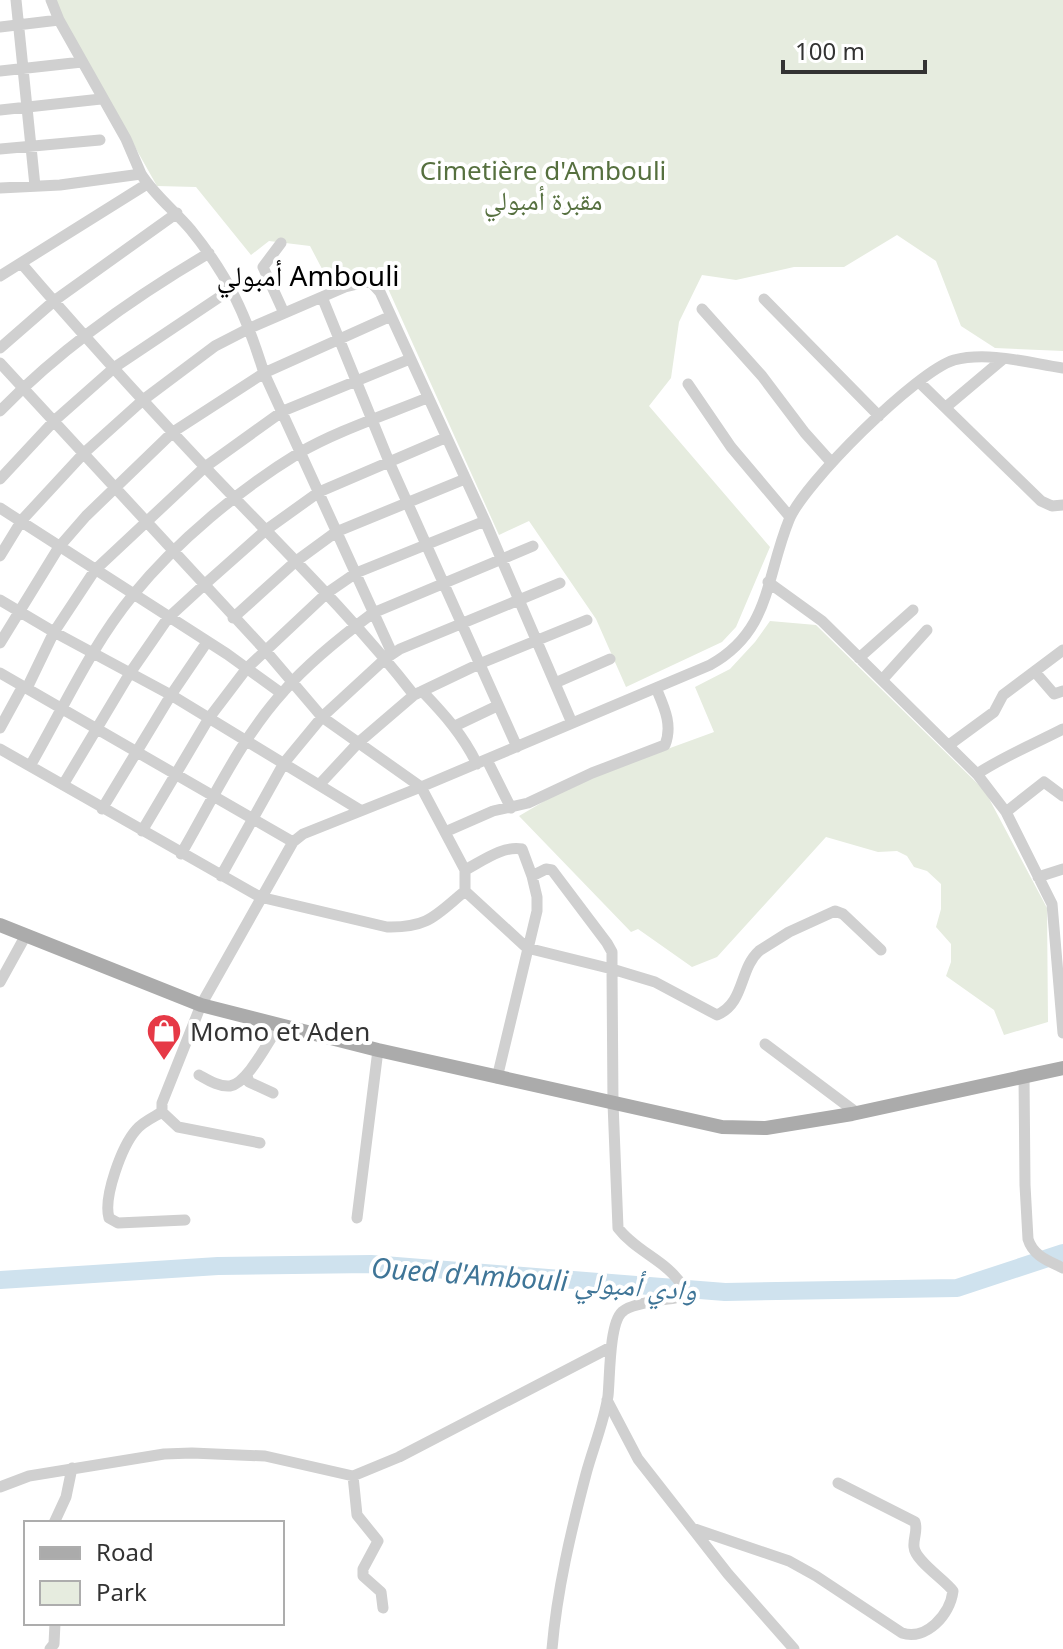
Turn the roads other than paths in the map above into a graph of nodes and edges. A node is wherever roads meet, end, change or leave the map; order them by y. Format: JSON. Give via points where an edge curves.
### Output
{"nodes":[{"id":1,"x":16,"y":0,"type":"edge"},
{"id":2,"x":51,"y":0,"type":"edge"},
{"id":3,"x":59,"y":20,"type":"junction"},
{"id":4,"x":18,"y":25,"type":"junction"},
{"id":5,"x":0,"y":27,"type":"edge"},
{"id":6,"x":82,"y":62,"type":"junction"},
{"id":7,"x":23,"y":69,"type":"junction"},
{"id":8,"x":0,"y":71,"type":"edge"},
{"id":9,"x":101,"y":99,"type":"junction"},
{"id":10,"x":28,"y":109,"type":"junction"},
{"id":11,"x":0,"y":110,"type":"edge"},
{"id":12,"x":100,"y":140,"type":"dead end"},
{"id":13,"x":32,"y":147,"type":"junction"},
{"id":14,"x":0,"y":149,"type":"edge"},
{"id":15,"x":144,"y":179,"type":"junction"},
{"id":16,"x":35,"y":186,"type":"junction"},
{"id":17,"x":0,"y":188,"type":"edge"},
{"id":18,"x":177,"y":213,"type":"junction"},
{"id":19,"x":281,"y":243,"type":"dead end"},
{"id":20,"x":209,"y":253,"type":"junction"},
{"id":21,"x":21,"y":263,"type":"junction"},
{"id":22,"x":0,"y":276,"type":"edge"},
{"id":23,"x":233,"y":288,"type":"junction"},
{"id":24,"x":322,"y":297,"type":"junction"},
{"id":25,"x":764,"y":299,"type":"dead end"},
{"id":26,"x":54,"y":301,"type":"junction"},
{"id":27,"x":702,"y":309,"type":"dead end"},
{"id":28,"x":284,"y":313,"type":"junction"},
{"id":29,"x":391,"y":316,"type":"junction"},
{"id":30,"x":250,"y":328,"type":"junction"},
{"id":31,"x":86,"y":335,"type":"junction"},
{"id":32,"x":339,"y":339,"type":"junction"},
{"id":33,"x":0,"y":348,"type":"edge"},
{"id":34,"x":410,"y":359,"type":"junction"},
{"id":35,"x":1003,"y":359,"type":"junction"},
{"id":36,"x":0,"y":363,"type":"edge"},
{"id":37,"x":115,"y":367,"type":"junction"},
{"id":38,"x":1063,"y":368,"type":"edge"},
{"id":39,"x":264,"y":373,"type":"junction"},
{"id":40,"x":357,"y":381,"type":"junction"},
{"id":41,"x":919,"y":382,"type":"junction"},
{"id":42,"x":688,"y":384,"type":"dead end"},
{"id":43,"x":23,"y":387,"type":"junction"},
{"id":44,"x":427,"y":398,"type":"junction"},
{"id":45,"x":143,"y":400,"type":"junction"},
{"id":46,"x":946,"y":407,"type":"junction"},
{"id":47,"x":0,"y":411,"type":"edge"},
{"id":48,"x":283,"y":411,"type":"junction"},
{"id":49,"x":879,"y":416,"type":"junction"},
{"id":50,"x":55,"y":420,"type":"junction"},
{"id":51,"x":373,"y":420,"type":"junction"},
{"id":52,"x":173,"y":432,"type":"junction"},
{"id":53,"x":445,"y":438,"type":"junction"},
{"id":54,"x":301,"y":452,"type":"junction"},
{"id":55,"x":84,"y":453,"type":"junction"},
{"id":56,"x":831,"y":462,"type":"junction"},
{"id":57,"x":390,"y":464,"type":"junction"},
{"id":58,"x":205,"y":467,"type":"junction"},
{"id":59,"x":0,"y":479,"type":"edge"},
{"id":60,"x":465,"y":479,"type":"junction"},
{"id":61,"x":115,"y":489,"type":"junction"},
{"id":62,"x":319,"y":492,"type":"junction"},
{"id":63,"x":235,"y":497,"type":"junction"},
{"id":64,"x":410,"y":503,"type":"junction"},
{"id":65,"x":1062,"y":507,"type":"edge"},
{"id":66,"x":0,"y":508,"type":"edge"},
{"id":67,"x":790,"y":517,"type":"junction"},
{"id":68,"x":22,"y":520,"type":"junction"},
{"id":69,"x":146,"y":521,"type":"junction"},
{"id":70,"x":485,"y":521,"type":"junction"},
{"id":71,"x":266,"y":530,"type":"junction"},
{"id":72,"x":336,"y":532,"type":"junction"},
{"id":73,"x":427,"y":543,"type":"junction"},
{"id":74,"x":533,"y":546,"type":"dead end"},
{"id":75,"x":59,"y":547,"type":"junction"},
{"id":76,"x":174,"y":552,"type":"junction"},
{"id":77,"x":0,"y":556,"type":"edge"},
{"id":78,"x":501,"y":560,"type":"junction"},
{"id":79,"x":295,"y":562,"type":"junction"},
{"id":80,"x":95,"y":570,"type":"junction"},
{"id":81,"x":356,"y":573,"type":"junction"},
{"id":82,"x":768,"y":582,"type":"junction"},
{"id":83,"x":445,"y":583,"type":"junction"},
{"id":84,"x":560,"y":583,"type":"dead end"},
{"id":85,"x":204,"y":585,"type":"junction"},
{"id":86,"x":327,"y":593,"type":"junction"},
{"id":87,"x":133,"y":595,"type":"junction"},
{"id":88,"x":0,"y":600,"type":"edge"},
{"id":89,"x":520,"y":600,"type":"junction"},
{"id":90,"x":913,"y":610,"type":"dead end"},
{"id":91,"x":18,"y":611,"type":"junction"},
{"id":92,"x":373,"y":613,"type":"junction"},
{"id":93,"x":168,"y":618,"type":"junction"},
{"id":94,"x":233,"y":618,"type":"junction"},
{"id":95,"x":587,"y":620,"type":"dead end"},
{"id":96,"x":463,"y":625,"type":"junction"},
{"id":97,"x":355,"y":627,"type":"junction"},
{"id":98,"x":927,"y":630,"type":"dead end"},
{"id":99,"x":54,"y":632,"type":"junction"},
{"id":100,"x":537,"y":641,"type":"junction"},
{"id":101,"x":207,"y":642,"type":"junction"},
{"id":102,"x":0,"y":643,"type":"edge"},
{"id":103,"x":265,"y":650,"type":"junction"},
{"id":104,"x":1063,"y":650,"type":"edge"},
{"id":105,"x":93,"y":653,"type":"junction"},
{"id":106,"x":389,"y":656,"type":"junction"},
{"id":107,"x":859,"y":658,"type":"junction"},
{"id":108,"x":610,"y":659,"type":"dead end"},
{"id":109,"x":479,"y":664,"type":"junction"},
{"id":110,"x":247,"y":668,"type":"junction"},
{"id":111,"x":1035,"y":672,"type":"junction"},
{"id":112,"x":0,"y":673,"type":"edge"},
{"id":113,"x":130,"y":673,"type":"junction"},
{"id":114,"x":882,"y":680,"type":"junction"},
{"id":115,"x":291,"y":683,"type":"junction"},
{"id":116,"x":555,"y":683,"type":"junction"},
{"id":117,"x":25,"y":687,"type":"junction"},
{"id":118,"x":656,"y":688,"type":"junction"},
{"id":119,"x":1063,"y":691,"type":"edge"},
{"id":120,"x":281,"y":693,"type":"junction"},
{"id":121,"x":418,"y":693,"type":"junction"},
{"id":122,"x":171,"y":695,"type":"junction"},
{"id":123,"x":497,"y":706,"type":"junction"},
{"id":124,"x":63,"y":709,"type":"junction"},
{"id":125,"x":322,"y":717,"type":"junction"},
{"id":126,"x":209,"y":718,"type":"junction"},
{"id":127,"x":572,"y":723,"type":"junction"},
{"id":128,"x":455,"y":726,"type":"junction"},
{"id":129,"x":0,"y":728,"type":"edge"},
{"id":130,"x":98,"y":729,"type":"junction"},
{"id":131,"x":1063,"y":729,"type":"edge"},
{"id":132,"x":246,"y":741,"type":"junction"},
{"id":133,"x":358,"y":743,"type":"junction"},
{"id":134,"x":949,"y":745,"type":"junction"},
{"id":135,"x":517,"y":747,"type":"junction"},
{"id":136,"x":0,"y":749,"type":"edge"},
{"id":137,"x":138,"y":751,"type":"junction"},
{"id":138,"x":482,"y":762,"type":"junction"},
{"id":139,"x":284,"y":763,"type":"junction"},
{"id":140,"x":30,"y":766,"type":"junction"},
{"id":141,"x":177,"y":773,"type":"junction"},
{"id":142,"x":977,"y":774,"type":"junction"},
{"id":143,"x":63,"y":785,"type":"junction"},
{"id":144,"x":319,"y":785,"type":"junction"},
{"id":145,"x":421,"y":787,"type":"junction"},
{"id":146,"x":215,"y":795,"type":"junction"},
{"id":147,"x":1063,"y":796,"type":"edge"},
{"id":148,"x":511,"y":808,"type":"junction"},
{"id":149,"x":102,"y":809,"type":"junction"},
{"id":150,"x":360,"y":810,"type":"junction"},
{"id":151,"x":1006,"y":812,"type":"junction"},
{"id":152,"x":254,"y":817,"type":"junction"},
{"id":153,"x":142,"y":831,"type":"junction"},
{"id":154,"x":445,"y":832,"type":"junction"},
{"id":155,"x":293,"y":842,"type":"junction"},
{"id":156,"x":181,"y":854,"type":"junction"},
{"id":157,"x":1063,"y":869,"type":"edge"},
{"id":158,"x":465,"y":870,"type":"junction"},
{"id":159,"x":221,"y":876,"type":"junction"},
{"id":160,"x":532,"y":876,"type":"junction"},
{"id":161,"x":1038,"y":877,"type":"junction"},
{"id":162,"x":465,"y":891,"type":"junction"},
{"id":163,"x":260,"y":897,"type":"junction"},
{"id":164,"x":0,"y":925,"type":"edge"},
{"id":165,"x":26,"y":935,"type":"junction"},
{"id":166,"x":527,"y":948,"type":"junction"},
{"id":167,"x":881,"y":950,"type":"dead end"},
{"id":168,"x":612,"y":969,"type":"junction"},
{"id":169,"x":0,"y":982,"type":"edge"},
{"id":170,"x":201,"y":1005,"type":"junction"},
{"id":171,"x":279,"y":1026,"type":"junction"},
{"id":172,"x":1063,"y":1033,"type":"edge"},
{"id":173,"x":765,"y":1044,"type":"dead end"},
{"id":174,"x":378,"y":1050,"type":"junction"},
{"id":175,"x":1063,"y":1068,"type":"edge"},
{"id":176,"x":199,"y":1075,"type":"dead end"},
{"id":177,"x":247,"y":1076,"type":"junction"},
{"id":178,"x":1024,"y":1076,"type":"junction"},
{"id":179,"x":497,"y":1078,"type":"junction"},
{"id":180,"x":273,"y":1093,"type":"dead end"},
{"id":181,"x":613,"y":1103,"type":"junction"},
{"id":182,"x":162,"y":1112,"type":"junction"},
{"id":183,"x":857,"y":1113,"type":"junction"},
{"id":184,"x":260,"y":1143,"type":"dead end"},
{"id":185,"x":357,"y":1218,"type":"dead end"},
{"id":186,"x":185,"y":1220,"type":"dead end"},
{"id":187,"x":1063,"y":1268,"type":"edge"},
{"id":188,"x":611,"y":1347,"type":"junction"},
{"id":189,"x":607,"y":1400,"type":"junction"},
{"id":190,"x":72,"y":1468,"type":"junction"},
{"id":191,"x":353,"y":1476,"type":"junction"},
{"id":192,"x":838,"y":1483,"type":"dead end"},
{"id":193,"x":0,"y":1487,"type":"edge"},
{"id":194,"x":55,"y":1521,"type":"edge"},
{"id":195,"x":692,"y":1528,"type":"junction"},
{"id":196,"x":383,"y":1608,"type":"dead end"},
{"id":197,"x":55,"y":1625,"type":"edge"},
{"id":198,"x":50,"y":1649,"type":"edge"},
{"id":199,"x":552,"y":1649,"type":"edge"},
{"id":200,"x":794,"y":1649,"type":"edge"}],
"edges":[{"from":1,"to":4,"type":"street"},
{"from":2,"to":3,"type":"street"},
{"from":3,"to":4,"type":"street"},
{"from":3,"to":6,"type":"street"},
{"from":4,"to":5,"type":"street"},
{"from":4,"to":7,"type":"street"},
{"from":6,"to":7,"type":"street"},
{"from":6,"to":9,"type":"street"},
{"from":7,"to":8,"type":"street"},
{"from":7,"to":10,"type":"street"},
{"from":9,"to":10,"type":"street"},
{"from":9,"to":15,"type":"street"},
{"from":10,"to":11,"type":"street"},
{"from":10,"to":13,"type":"street"},
{"from":12,"to":13,"type":"street"},
{"from":13,"to":14,"type":"street"},
{"from":13,"to":16,"type":"street"},
{"from":15,"to":16,"type":"street"},
{"from":15,"to":18,"type":"street"},
{"from":15,"to":21,"type":"street"},
{"from":16,"to":17,"type":"street"},
{"from":18,"to":20,"type":"street"},
{"from":18,"to":26,"type":"street"},
{"from":19,"to":28,"type":"street","via":[[263,267]]},
{"from":20,"to":23,"type":"street"},
{"from":20,"to":31,"type":"street","via":[[140,294]]},
{"from":21,"to":22,"type":"street"},
{"from":21,"to":26,"type":"street"},
{"from":23,"to":30,"type":"street"},
{"from":23,"to":37,"type":"street"},
{"from":24,"to":28,"type":"street"},
{"from":24,"to":29,"type":"street","via":[[370,281]]},
{"from":24,"to":32,"type":"street"},
{"from":25,"to":49,"type":"street"},
{"from":26,"to":31,"type":"street"},
{"from":26,"to":33,"type":"street"},
{"from":27,"to":56,"type":"street"},
{"from":28,"to":30,"type":"street"},
{"from":29,"to":32,"type":"street"},
{"from":29,"to":34,"type":"street"},
{"from":30,"to":39,"type":"street"},
{"from":30,"to":45,"type":"street","via":[[215,346]]},
{"from":31,"to":37,"type":"street"},
{"from":31,"to":43,"type":"street"},
{"from":32,"to":39,"type":"street"},
{"from":32,"to":40,"type":"street"},
{"from":34,"to":40,"type":"street"},
{"from":34,"to":44,"type":"street"},
{"from":35,"to":38,"type":"street"},
{"from":35,"to":41,"type":"street","via":[[951,361]]},
{"from":35,"to":46,"type":"street"},
{"from":36,"to":43,"type":"street"},
{"from":37,"to":45,"type":"street"},
{"from":37,"to":50,"type":"street"},
{"from":39,"to":48,"type":"street"},
{"from":39,"to":52,"type":"street"},
{"from":40,"to":48,"type":"street"},
{"from":40,"to":51,"type":"street"},
{"from":41,"to":46,"type":"street"},
{"from":41,"to":49,"type":"street"},
{"from":42,"to":67,"type":"street","via":[[731,447]]},
{"from":43,"to":47,"type":"street"},
{"from":43,"to":50,"type":"street"},
{"from":44,"to":51,"type":"street"},
{"from":44,"to":53,"type":"street"},
{"from":45,"to":52,"type":"street"},
{"from":45,"to":55,"type":"street"},
{"from":46,"to":65,"type":"street","via":[[1041,501]]},
{"from":48,"to":54,"type":"street"},
{"from":48,"to":58,"type":"street"},
{"from":49,"to":56,"type":"street"},
{"from":50,"to":55,"type":"street"},
{"from":50,"to":59,"type":"street"},
{"from":51,"to":54,"type":"street"},
{"from":51,"to":57,"type":"street"},
{"from":52,"to":58,"type":"street"},
{"from":52,"to":61,"type":"street"},
{"from":53,"to":57,"type":"street"},
{"from":53,"to":60,"type":"street"},
{"from":54,"to":62,"type":"street"},
{"from":54,"to":63,"type":"street"},
{"from":55,"to":61,"type":"street"},
{"from":55,"to":68,"type":"street"},
{"from":56,"to":67,"type":"street"},
{"from":57,"to":62,"type":"street"},
{"from":57,"to":64,"type":"street"},
{"from":58,"to":63,"type":"street"},
{"from":58,"to":69,"type":"street"},
{"from":60,"to":64,"type":"street"},
{"from":60,"to":70,"type":"street"},
{"from":61,"to":69,"type":"street"},
{"from":61,"to":75,"type":"street"},
{"from":62,"to":71,"type":"street"},
{"from":62,"to":72,"type":"street"},
{"from":63,"to":71,"type":"street"},
{"from":63,"to":76,"type":"street"},
{"from":64,"to":72,"type":"street"},
{"from":64,"to":73,"type":"street"},
{"from":66,"to":68,"type":"street"},
{"from":67,"to":82,"type":"street"},
{"from":68,"to":75,"type":"street"},
{"from":68,"to":77,"type":"street"},
{"from":69,"to":76,"type":"street"},
{"from":69,"to":80,"type":"street"},
{"from":70,"to":73,"type":"street"},
{"from":70,"to":78,"type":"street"},
{"from":71,"to":79,"type":"street"},
{"from":71,"to":85,"type":"street"},
{"from":72,"to":79,"type":"street"},
{"from":72,"to":81,"type":"street"},
{"from":73,"to":81,"type":"street"},
{"from":73,"to":83,"type":"street"},
{"from":74,"to":78,"type":"street"},
{"from":75,"to":80,"type":"street"},
{"from":75,"to":91,"type":"street"},
{"from":76,"to":85,"type":"street"},
{"from":76,"to":87,"type":"street"},
{"from":78,"to":83,"type":"street"},
{"from":78,"to":89,"type":"street"},
{"from":79,"to":86,"type":"street"},
{"from":79,"to":94,"type":"street"},
{"from":80,"to":87,"type":"street"},
{"from":80,"to":99,"type":"street"},
{"from":81,"to":86,"type":"street"},
{"from":81,"to":92,"type":"street"},
{"from":82,"to":107,"type":"street","via":[[822,621]]},
{"from":82,"to":118,"type":"street","via":[[755,625],[731,653]]},
{"from":83,"to":92,"type":"street"},
{"from":83,"to":96,"type":"street"},
{"from":84,"to":89,"type":"street"},
{"from":85,"to":93,"type":"street"},
{"from":85,"to":94,"type":"street"},
{"from":86,"to":97,"type":"street"},
{"from":86,"to":103,"type":"street"},
{"from":87,"to":93,"type":"street"},
{"from":87,"to":105,"type":"street"},
{"from":88,"to":91,"type":"street"},
{"from":89,"to":96,"type":"street"},
{"from":89,"to":100,"type":"street"},
{"from":90,"to":107,"type":"street"},
{"from":91,"to":99,"type":"street"},
{"from":91,"to":102,"type":"street"},
{"from":92,"to":97,"type":"street"},
{"from":92,"to":106,"type":"street"},
{"from":93,"to":101,"type":"street"},
{"from":93,"to":113,"type":"street"},
{"from":94,"to":103,"type":"street"},
{"from":95,"to":100,"type":"street"},
{"from":96,"to":106,"type":"street"},
{"from":96,"to":109,"type":"street"},
{"from":97,"to":106,"type":"street"},
{"from":97,"to":115,"type":"street"},
{"from":98,"to":114,"type":"street"},
{"from":99,"to":105,"type":"street"},
{"from":99,"to":117,"type":"street"},
{"from":100,"to":109,"type":"street"},
{"from":100,"to":116,"type":"street"},
{"from":101,"to":110,"type":"street"},
{"from":101,"to":122,"type":"street"},
{"from":103,"to":110,"type":"street"},
{"from":103,"to":115,"type":"street"},
{"from":104,"to":111,"type":"street"},
{"from":105,"to":113,"type":"street"},
{"from":105,"to":124,"type":"street"},
{"from":106,"to":121,"type":"street"},
{"from":106,"to":125,"type":"street"},
{"from":107,"to":114,"type":"street"},
{"from":108,"to":116,"type":"street"},
{"from":109,"to":121,"type":"street"},
{"from":109,"to":123,"type":"street"},
{"from":110,"to":120,"type":"street"},
{"from":110,"to":126,"type":"street"},
{"from":111,"to":119,"type":"street","via":[[1054,694]]},
{"from":111,"to":134,"type":"street"},
{"from":112,"to":117,"type":"street"},
{"from":113,"to":122,"type":"street"},
{"from":113,"to":130,"type":"street"},
{"from":114,"to":134,"type":"street"},
{"from":115,"to":120,"type":"street"},
{"from":115,"to":125,"type":"street"},
{"from":116,"to":127,"type":"street"},
{"from":117,"to":124,"type":"street"},
{"from":117,"to":129,"type":"street"},
{"from":118,"to":127,"type":"street"},
{"from":118,"to":148,"type":"street","via":[[667,714],[665,745]]},
{"from":120,"to":132,"type":"street"},
{"from":121,"to":128,"type":"street"},
{"from":121,"to":133,"type":"street"},
{"from":122,"to":126,"type":"street"},
{"from":122,"to":137,"type":"street"},
{"from":123,"to":128,"type":"street"},
{"from":123,"to":135,"type":"street"},
{"from":124,"to":130,"type":"street"},
{"from":124,"to":140,"type":"street"},
{"from":125,"to":133,"type":"street"},
{"from":125,"to":139,"type":"street"},
{"from":126,"to":132,"type":"street"},
{"from":126,"to":141,"type":"street"},
{"from":127,"to":135,"type":"street"},
{"from":128,"to":138,"type":"street"},
{"from":130,"to":137,"type":"street"},
{"from":130,"to":143,"type":"street"},
{"from":131,"to":142,"type":"street"},
{"from":132,"to":139,"type":"street"},
{"from":132,"to":146,"type":"street"},
{"from":133,"to":144,"type":"street"},
{"from":133,"to":145,"type":"street"},
{"from":134,"to":142,"type":"street"},
{"from":135,"to":138,"type":"street"},
{"from":136,"to":140,"type":"street"},
{"from":137,"to":141,"type":"street"},
{"from":137,"to":149,"type":"street"},
{"from":138,"to":145,"type":"street"},
{"from":138,"to":148,"type":"street"},
{"from":139,"to":144,"type":"street"},
{"from":139,"to":152,"type":"street"},
{"from":140,"to":143,"type":"street"},
{"from":141,"to":146,"type":"street"},
{"from":141,"to":153,"type":"street"},
{"from":142,"to":151,"type":"street"},
{"from":143,"to":149,"type":"street"},
{"from":144,"to":150,"type":"street"},
{"from":145,"to":150,"type":"street"},
{"from":145,"to":154,"type":"street"},
{"from":146,"to":152,"type":"street"},
{"from":146,"to":156,"type":"street"},
{"from":147,"to":151,"type":"street","via":[[1044,782]]},
{"from":148,"to":154,"type":"street"},
{"from":149,"to":153,"type":"street"},
{"from":150,"to":155,"type":"street"},
{"from":151,"to":161,"type":"street"},
{"from":152,"to":155,"type":"street"},
{"from":152,"to":159,"type":"street"},
{"from":153,"to":156,"type":"street"},
{"from":154,"to":158,"type":"street"},
{"from":155,"to":163,"type":"street"},
{"from":156,"to":159,"type":"street"},
{"from":157,"to":161,"type":"street"},
{"from":158,"to":160,"type":"street","via":[[515,847],[522,849]]},
{"from":158,"to":162,"type":"street"},
{"from":159,"to":163,"type":"street"},
{"from":160,"to":166,"type":"street","via":[[537,911]]},
{"from":160,"to":168,"type":"street","via":[[552,870],[607,943]]},
{"from":161,"to":172,"type":"street","via":[[1055,919]]},
{"from":162,"to":163,"type":"street","via":[[429,921],[408,927],[387,927]]},
{"from":162,"to":166,"type":"street"},
{"from":163,"to":170,"type":"street"},
{"from":164,"to":165,"type":"main road"},
{"from":165,"to":169,"type":"street"},
{"from":165,"to":170,"type":"main road"},
{"from":166,"to":168,"type":"street"},
{"from":166,"to":179,"type":"street"},
{"from":167,"to":168,"type":"street","via":[[843,914],[822,916],[752,957],[734,1002],[717,1015],[655,982]]},
{"from":168,"to":181,"type":"street"},
{"from":170,"to":171,"type":"main road"},
{"from":170,"to":182,"type":"street"},
{"from":171,"to":174,"type":"main road"},
{"from":171,"to":177,"type":"street"},
{"from":173,"to":183,"type":"street"},
{"from":174,"to":179,"type":"main road"},
{"from":174,"to":185,"type":"street"},
{"from":175,"to":178,"type":"main road"},
{"from":176,"to":177,"type":"street","via":[[230,1086]]},
{"from":177,"to":180,"type":"street"},
{"from":178,"to":183,"type":"main road"},
{"from":178,"to":187,"type":"street","via":[[1028,1239],[1039,1256]]},
{"from":179,"to":181,"type":"main road"},
{"from":181,"to":183,"type":"main road","via":[[737,1128]]},
{"from":181,"to":188,"type":"street","via":[[618,1228],[629,1242],[675,1273],[683,1287],[675,1298],[622,1312]]},
{"from":182,"to":184,"type":"street","via":[[178,1127]]},
{"from":182,"to":186,"type":"street","via":[[137,1128],[108,1189],[106,1207],[109,1218],[118,1223]]},
{"from":188,"to":189,"type":"street"},
{"from":188,"to":191,"type":"street"},
{"from":189,"to":195,"type":"street","via":[[638,1459]]},
{"from":189,"to":199,"type":"street","via":[[562,1576]]},
{"from":190,"to":191,"type":"street","via":[[192,1453],[265,1456]]},
{"from":190,"to":193,"type":"street"},
{"from":190,"to":194,"type":"street"},
{"from":191,"to":196,"type":"street","via":[[357,1515],[378,1541],[363,1576],[381,1592]]},
{"from":192,"to":195,"type":"street","via":[[915,1522],[918,1557],[953,1591],[951,1601],[923,1634],[902,1633],[789,1561]]},
{"from":195,"to":200,"type":"street"},
{"from":197,"to":198,"type":"street"}]}
